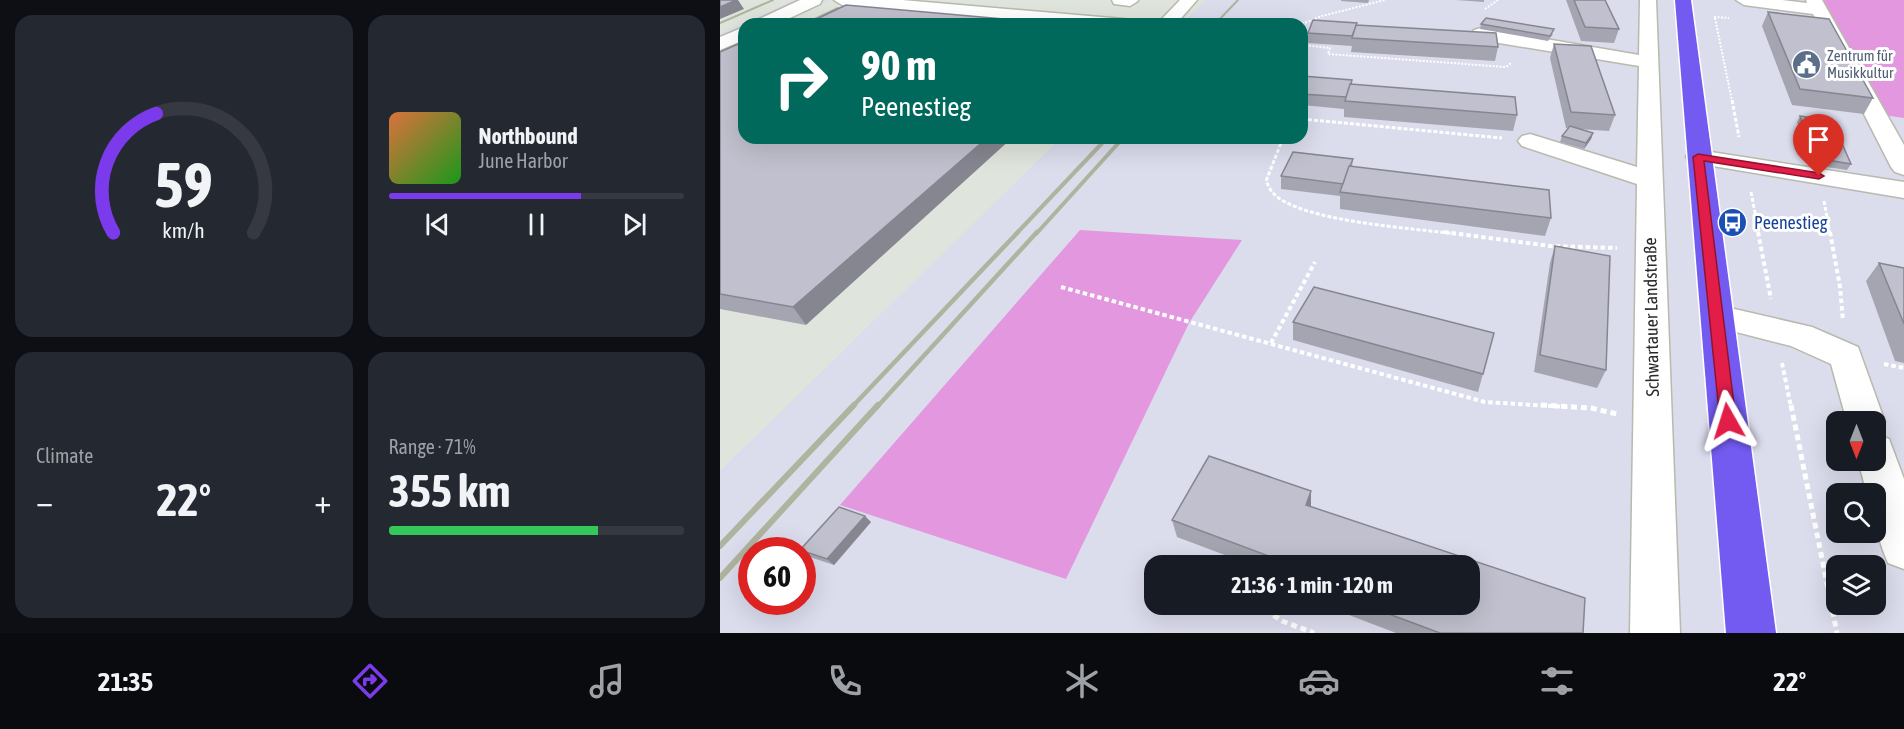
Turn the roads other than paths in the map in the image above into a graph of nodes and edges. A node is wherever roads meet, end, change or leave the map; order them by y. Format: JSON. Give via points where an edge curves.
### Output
{"nodes":[{"id":1,"x":814,"y":0,"type":"edge"},
{"id":2,"x":842,"y":0,"type":"edge"},
{"id":3,"x":1120,"y":0,"type":"edge"},
{"id":4,"x":1189,"y":0,"type":"edge"},
{"id":5,"x":1648,"y":0,"type":"edge"},
{"id":6,"x":1683,"y":0,"type":"edge"},
{"id":7,"x":1744,"y":0,"type":"edge"},
{"id":8,"x":871,"y":1,"type":"edge"},
{"id":9,"x":1130,"y":1,"type":"edge"},
{"id":10,"x":1817,"y":5,"type":"edge"},
{"id":11,"x":776,"y":18,"type":"edge"},
{"id":12,"x":1058,"y":18,"type":"edge"},
{"id":13,"x":1172,"y":18,"type":"edge"},
{"id":14,"x":1481,"y":34,"type":"edge"},
{"id":15,"x":738,"y":36,"type":"edge"},
{"id":16,"x":720,"y":44,"type":"edge"},
{"id":17,"x":1648,"y":62,"type":"junction"},
{"id":18,"x":1530,"y":141,"type":"road end"},
{"id":19,"x":1698,"y":157,"type":"junction"},
{"id":20,"x":1904,"y":167,"type":"edge"},
{"id":21,"x":1650,"y":180,"type":"junction"},
{"id":22,"x":1904,"y":190,"type":"edge"},
{"id":23,"x":1717,"y":316,"type":"junction"},
{"id":24,"x":1863,"y":411,"type":"edge"},
{"id":25,"x":1881,"y":471,"type":"edge"},
{"id":26,"x":1904,"y":548,"type":"edge"},
{"id":27,"x":1655,"y":633,"type":"edge"},
{"id":28,"x":1751,"y":633,"type":"edge"}],
"edges":[{"from":1,"to":11,"type":"street"},
{"from":2,"to":8,"type":"street"},
{"from":3,"to":9,"type":"street"},
{"from":4,"to":13,"type":"street"},
{"from":5,"to":17,"type":"street","name":"Schwartauer Landstraße"},
{"from":6,"to":19,"type":"main road"},
{"from":7,"to":10,"type":"street"},
{"from":8,"to":12,"type":"street"},
{"from":10,"to":20,"type":"street"},
{"from":14,"to":17,"type":"street"},
{"from":15,"to":16,"type":"street"},
{"from":17,"to":21,"type":"street","name":"Schwartauer Landstraße"},
{"from":18,"to":21,"type":"street"},
{"from":19,"to":22,"type":"street"},
{"from":19,"to":23,"type":"main road"},
{"from":21,"to":27,"type":"street","name":"Schwartauer Landstraße"},
{"from":23,"to":24,"type":"street","via":[[1800,336],[1846,356]]},
{"from":23,"to":28,"type":"main road"},
{"from":25,"to":26,"type":"street"}]}
